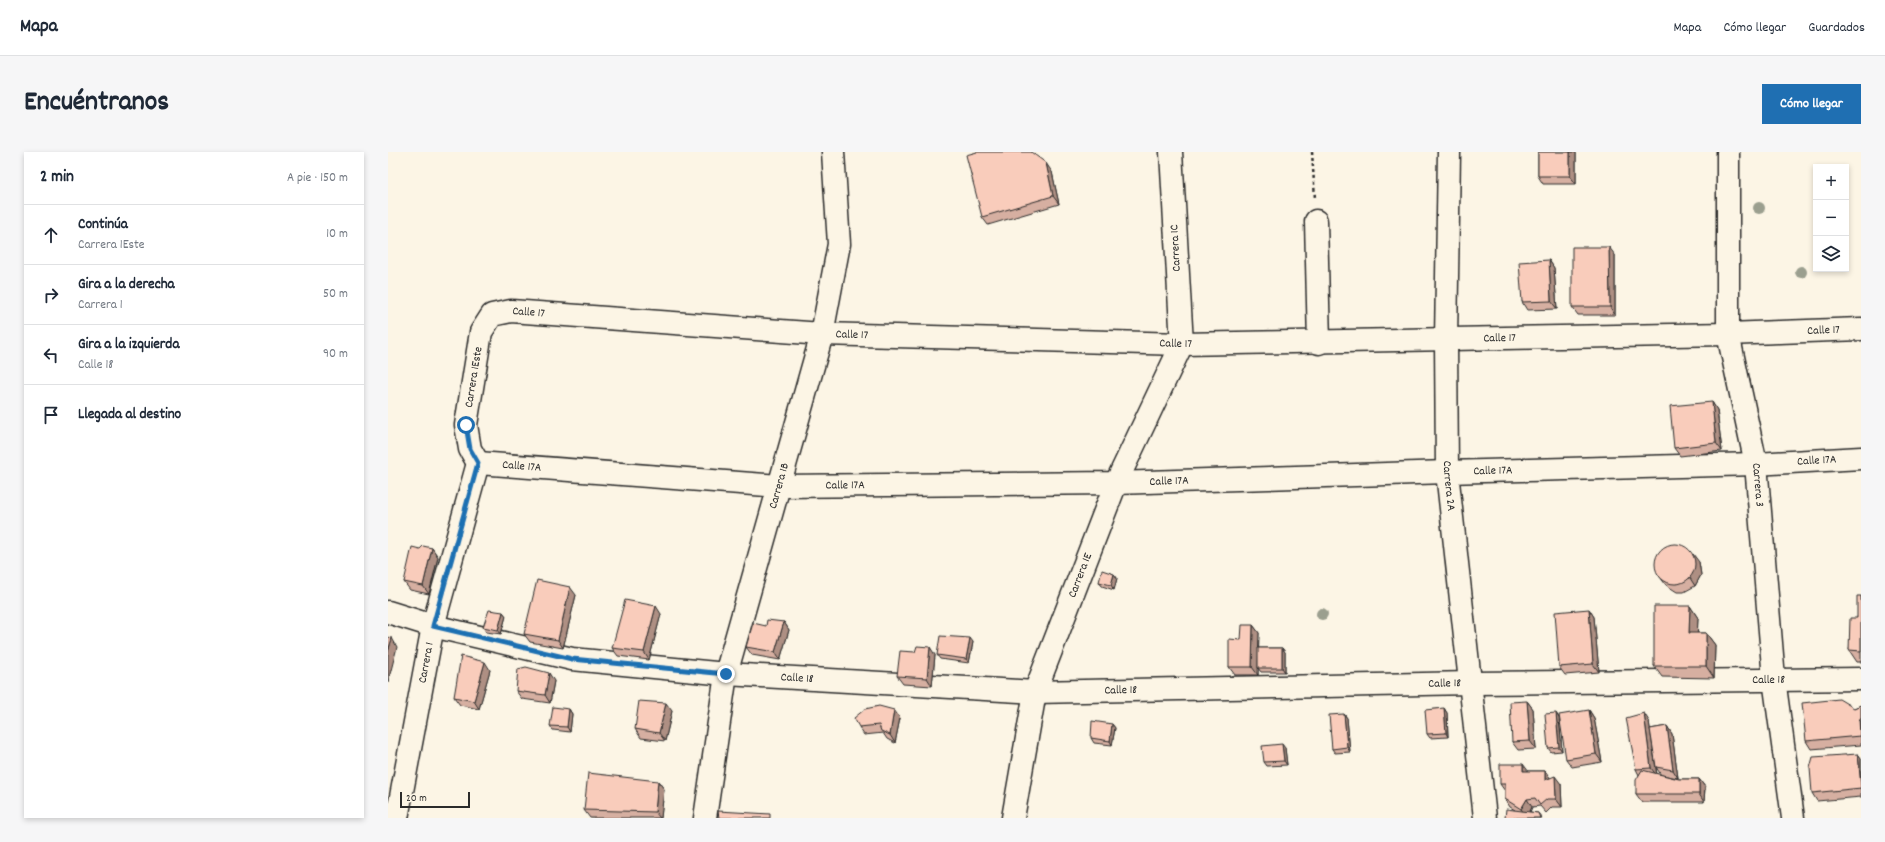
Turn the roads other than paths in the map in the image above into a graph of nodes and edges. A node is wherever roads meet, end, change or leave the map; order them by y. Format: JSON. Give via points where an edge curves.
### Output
{"nodes":[{"id":1,"x":834,"y":152,"type":"edge"},
{"id":2,"x":1171,"y":152,"type":"edge"},
{"id":3,"x":1450,"y":152,"type":"edge"},
{"id":4,"x":1728,"y":152,"type":"edge"},
{"id":5,"x":1316,"y":221,"type":"road end"},
{"id":6,"x":492,"y":315,"type":"joint"},
{"id":7,"x":1861,"y":329,"type":"edge"},
{"id":8,"x":822,"y":334,"type":"junction"},
{"id":9,"x":1728,"y":334,"type":"junction"},
{"id":10,"x":1446,"y":340,"type":"junction"},
{"id":11,"x":1319,"y":343,"type":"junction"},
{"id":12,"x":1182,"y":344,"type":"junction"},
{"id":13,"x":1861,"y":458,"type":"edge"},
{"id":14,"x":478,"y":463,"type":"junction"},
{"id":15,"x":1756,"y":464,"type":"junction"},
{"id":16,"x":1447,"y":472,"type":"junction"},
{"id":17,"x":1116,"y":484,"type":"junction"},
{"id":18,"x":779,"y":486,"type":"junction"},
{"id":19,"x":388,"y":612,"type":"edge"},
{"id":20,"x":433,"y":626,"type":"junction"},
{"id":21,"x":726,"y":674,"type":"junction"},
{"id":22,"x":1774,"y":679,"type":"junction"},
{"id":23,"x":1861,"y":679,"type":"edge"},
{"id":24,"x":1470,"y":683,"type":"junction"},
{"id":25,"x":1035,"y":692,"type":"junction"},
{"id":26,"x":397,"y":818,"type":"edge"},
{"id":27,"x":706,"y":818,"type":"edge"},
{"id":28,"x":1013,"y":818,"type":"edge"},
{"id":29,"x":1485,"y":818,"type":"edge"},
{"id":30,"x":1793,"y":818,"type":"edge"}],
"edges":[{"from":1,"to":8,"type":"street","name":"Carrera 1B","via":[[839,244]]},
{"from":2,"to":12,"type":"street","name":"Carrera 1C"},
{"from":3,"to":10,"type":"street","name":"Carrera 2A"},
{"from":4,"to":9,"type":"street","name":"Carrera 3"},
{"from":5,"to":11,"type":"street"},
{"from":6,"to":8,"type":"street","name":"Calle 17","via":[[511,311]]},
{"from":6,"to":14,"type":"street","name":"Carrera 1Este","via":[[481,332],[466,425],[470,449]]},
{"from":7,"to":9,"type":"street","name":"Calle 17"},
{"from":8,"to":12,"type":"street","name":"Calle 17"},
{"from":8,"to":18,"type":"street","name":"Carrera 1B"},
{"from":9,"to":10,"type":"street","name":"Calle 17"},
{"from":9,"to":15,"type":"street","name":"Carrera 3"},
{"from":10,"to":11,"type":"street","name":"Calle 17"},
{"from":10,"to":16,"type":"street","name":"Carrera 2A"},
{"from":11,"to":12,"type":"street","name":"Calle 17"},
{"from":12,"to":17,"type":"street","name":"Carrera 1E"},
{"from":13,"to":15,"type":"street","name":"Calle 17A"},
{"from":14,"to":18,"type":"street","name":"Calle 17A"},
{"from":14,"to":20,"type":"street","name":"Carrera 1"},
{"from":15,"to":16,"type":"street","name":"Calle 17A"},
{"from":15,"to":22,"type":"street","name":"Carrera 3"},
{"from":16,"to":17,"type":"street","name":"Calle 17A"},
{"from":16,"to":24,"type":"street","name":"Carrera 2A"},
{"from":17,"to":18,"type":"street","name":"Calle 17A"},
{"from":17,"to":25,"type":"street","name":"Carrera 1E"},
{"from":18,"to":21,"type":"street","name":"Carrera 1B"},
{"from":19,"to":20,"type":"street","name":"Calle 18"},
{"from":20,"to":21,"type":"street","name":"Calle 18","via":[[572,659]]},
{"from":20,"to":26,"type":"street","name":"Carrera 1"},
{"from":21,"to":25,"type":"street","name":"Calle 18"},
{"from":21,"to":27,"type":"street","name":"Carrera 1B"},
{"from":22,"to":23,"type":"street","name":"Calle 18"},
{"from":22,"to":24,"type":"street","name":"Calle 18"},
{"from":22,"to":30,"type":"street","name":"Carrera 3"},
{"from":24,"to":25,"type":"street","name":"Calle 18"},
{"from":24,"to":29,"type":"street","name":"Carrera 2A"},
{"from":25,"to":28,"type":"street","name":"Carrera 1E"}]}
